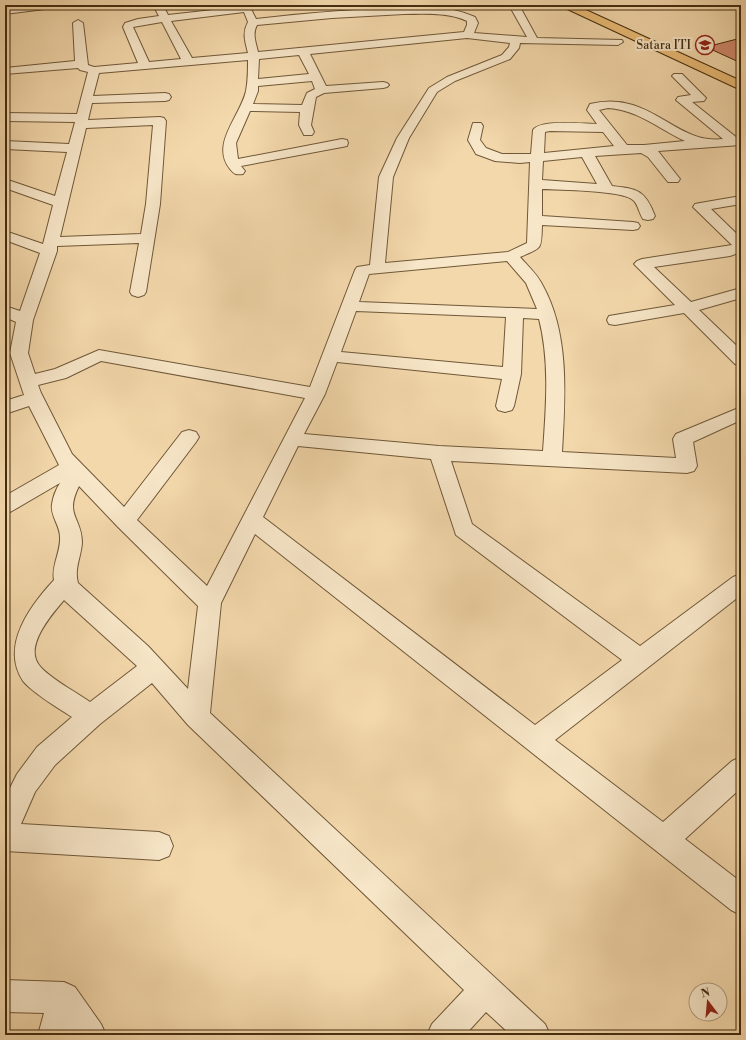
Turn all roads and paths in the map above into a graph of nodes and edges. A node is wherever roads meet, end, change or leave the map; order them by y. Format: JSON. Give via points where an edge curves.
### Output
{"nodes":[{"id":1,"x":30,"y":5,"type":"edge"},
{"id":2,"x":53,"y":5,"type":"edge"},
{"id":3,"x":160,"y":5,"type":"edge"},
{"id":4,"x":514,"y":5,"type":"edge"},
{"id":5,"x":567,"y":5,"type":"edge"},
{"id":6,"x":735,"y":5,"type":"edge"},
{"id":7,"x":741,"y":6,"type":"edge"},
{"id":8,"x":433,"y":7,"type":"edge"},
{"id":9,"x":5,"y":10,"type":"edge"},
{"id":10,"x":250,"y":12,"type":"edge"},
{"id":11,"x":164,"y":19,"type":"junction"},
{"id":12,"x":78,"y":24,"type":"dead end"},
{"id":13,"x":467,"y":35,"type":"junction"},
{"id":14,"x":516,"y":40,"type":"junction"},
{"id":15,"x":534,"y":41,"type":"junction"},
{"id":16,"x":618,"y":42,"type":"dead end"},
{"id":17,"x":303,"y":51,"type":"junction"},
{"id":18,"x":254,"y":56,"type":"junction"},
{"id":19,"x":188,"y":62,"type":"junction"},
{"id":20,"x":145,"y":65,"type":"junction"},
{"id":21,"x":88,"y":67,"type":"junction"},
{"id":22,"x":5,"y":71,"type":"edge"},
{"id":23,"x":678,"y":76,"type":"dead end"},
{"id":24,"x":315,"y":77,"type":"junction"},
{"id":25,"x":253,"y":83,"type":"junction"},
{"id":26,"x":383,"y":85,"type":"dead end"},
{"id":27,"x":741,"y":86,"type":"edge"},
{"id":28,"x":322,"y":90,"type":"junction"},
{"id":29,"x":88,"y":100,"type":"junction"},
{"id":30,"x":245,"y":107,"type":"junction"},
{"id":31,"x":307,"y":109,"type":"junction"},
{"id":32,"x":5,"y":116,"type":"edge"},
{"id":33,"x":160,"y":120,"type":"junction"},
{"id":34,"x":82,"y":121,"type":"junction"},
{"id":35,"x":477,"y":126,"type":"dead end"},
{"id":36,"x":606,"y":128,"type":"junction"},
{"id":37,"x":308,"y":132,"type":"dead end"},
{"id":38,"x":737,"y":141,"type":"edge"},
{"id":39,"x":342,"y":142,"type":"dead end"},
{"id":40,"x":703,"y":143,"type":"junction"},
{"id":41,"x":5,"y":146,"type":"edge"},
{"id":42,"x":75,"y":148,"type":"junction"},
{"id":43,"x":622,"y":149,"type":"junction"},
{"id":44,"x":644,"y":149,"type":"junction"},
{"id":45,"x":586,"y":152,"type":"junction"},
{"id":46,"x":536,"y":158,"type":"junction"},
{"id":47,"x":673,"y":178,"type":"dead end"},
{"id":48,"x":5,"y":183,"type":"edge"},
{"id":49,"x":535,"y":184,"type":"junction"},
{"id":50,"x":607,"y":189,"type":"junction"},
{"id":51,"x":741,"y":200,"type":"edge"},
{"id":52,"x":61,"y":203,"type":"junction"},
{"id":53,"x":648,"y":216,"type":"dead end"},
{"id":54,"x":535,"y":220,"type":"junction"},
{"id":55,"x":633,"y":226,"type":"dead end"},
{"id":56,"x":5,"y":235,"type":"edge"},
{"id":57,"x":147,"y":238,"type":"junction"},
{"id":58,"x":50,"y":246,"type":"junction"},
{"id":59,"x":738,"y":251,"type":"edge"},
{"id":60,"x":511,"y":256,"type":"junction"},
{"id":61,"x":377,"y":268,"type":"junction"},
{"id":62,"x":138,"y":292,"type":"dead end"},
{"id":63,"x":741,"y":293,"type":"edge"},
{"id":64,"x":349,"y":306,"type":"junction"},
{"id":65,"x":687,"y":308,"type":"junction"},
{"id":66,"x":5,"y":311,"type":"edge"},
{"id":67,"x":515,"y":312,"type":"junction"},
{"id":68,"x":547,"y":314,"type":"junction"},
{"id":69,"x":24,"y":320,"type":"junction"},
{"id":70,"x":615,"y":320,"type":"dead end"},
{"id":71,"x":12,"y":355,"type":"edge"},
{"id":72,"x":330,"y":356,"type":"junction"},
{"id":73,"x":741,"y":360,"type":"edge"},
{"id":74,"x":512,"y":374,"type":"junction"},
{"id":75,"x":31,"y":389,"type":"junction"},
{"id":76,"x":316,"y":394,"type":"junction"},
{"id":77,"x":504,"y":406,"type":"dead end"},
{"id":78,"x":5,"y":408,"type":"edge"},
{"id":79,"x":741,"y":413,"type":"edge"},
{"id":80,"x":189,"y":437,"type":"dead end"},
{"id":81,"x":292,"y":439,"type":"junction"},
{"id":82,"x":439,"y":454,"type":"junction"},
{"id":83,"x":552,"y":459,"type":"junction"},
{"id":84,"x":75,"y":468,"type":"junction"},
{"id":85,"x":5,"y":506,"type":"edge"},
{"id":86,"x":252,"y":520,"type":"junction"},
{"id":87,"x":125,"y":521,"type":"junction"},
{"id":88,"x":65,"y":584,"type":"junction"},
{"id":89,"x":737,"y":592,"type":"edge"},
{"id":90,"x":210,"y":603,"type":"junction"},
{"id":91,"x":640,"y":660,"type":"junction"},
{"id":92,"x":153,"y":668,"type":"junction"},
{"id":93,"x":91,"y":716,"type":"junction"},
{"id":94,"x":197,"y":717,"type":"junction"},
{"id":95,"x":536,"y":740,"type":"junction"},
{"id":96,"x":741,"y":770,"type":"edge"},
{"id":97,"x":5,"y":829,"type":"edge"},
{"id":98,"x":5,"y":836,"type":"edge"},
{"id":99,"x":664,"y":840,"type":"junction"},
{"id":100,"x":159,"y":846,"type":"dead end"},
{"id":101,"x":741,"y":900,"type":"edge"},
{"id":102,"x":486,"y":989,"type":"junction"},
{"id":103,"x":5,"y":996,"type":"edge"},
{"id":104,"x":64,"y":998,"type":"junction"},
{"id":105,"x":54,"y":1035,"type":"edge"},
{"id":106,"x":90,"y":1035,"type":"edge"},
{"id":107,"x":443,"y":1035,"type":"edge"},
{"id":108,"x":534,"y":1035,"type":"edge"}],
"edges":[{"from":1,"to":9,"type":"street"},
{"from":2,"to":9,"type":"street"},
{"from":3,"to":11,"type":"street"},
{"from":4,"to":15,"type":"street"},
{"from":5,"to":27,"type":"main road"},
{"from":6,"to":7,"type":"main road"},
{"from":8,"to":10,"type":"street","via":[[357,13]]},
{"from":8,"to":13,"type":"street","via":[[472,19],[473,26]]},
{"from":10,"to":11,"type":"street"},
{"from":10,"to":18,"type":"street","via":[[249,36]]},
{"from":11,"to":19,"type":"street"},
{"from":11,"to":20,"type":"street","via":[[138,22],[128,27]]},
{"from":12,"to":21,"type":"street"},
{"from":13,"to":14,"type":"street"},
{"from":13,"to":17,"type":"street"},
{"from":14,"to":15,"type":"street"},
{"from":14,"to":61,"type":"street","via":[[514,48],[506,57],[451,79],[433,90],[403,138],[386,177]]},
{"from":15,"to":16,"type":"street"},
{"from":17,"to":18,"type":"street"},
{"from":17,"to":24,"type":"street"},
{"from":18,"to":19,"type":"street"},
{"from":18,"to":25,"type":"street"},
{"from":19,"to":20,"type":"street"},
{"from":20,"to":21,"type":"street"},
{"from":21,"to":22,"type":"street"},
{"from":21,"to":29,"type":"street"},
{"from":23,"to":38,"type":"street","via":[[700,98],[682,100]]},
{"from":24,"to":25,"type":"street"},
{"from":24,"to":28,"type":"street"},
{"from":25,"to":30,"type":"street"},
{"from":26,"to":28,"type":"street"},
{"from":28,"to":31,"type":"street","via":[[311,95]]},
{"from":29,"to":33,"type":"street","via":[[166,93]]},
{"from":29,"to":34,"type":"street"},
{"from":30,"to":31,"type":"street"},
{"from":30,"to":39,"type":"street","via":[[230,143],[229,155],[235,168]]},
{"from":31,"to":37,"type":"street","via":[[305,125]]},
{"from":32,"to":34,"type":"street"},
{"from":33,"to":34,"type":"street"},
{"from":33,"to":57,"type":"street"},
{"from":34,"to":42,"type":"street"},
{"from":35,"to":46,"type":"street","via":[[474,140],[481,150],[506,159]]},
{"from":36,"to":40,"type":"street","via":[[593,108],[598,105],[623,105]]},
{"from":36,"to":43,"type":"street"},
{"from":36,"to":46,"type":"street","via":[[541,128]]},
{"from":38,"to":40,"type":"street"},
{"from":40,"to":44,"type":"street"},
{"from":41,"to":42,"type":"street"},
{"from":42,"to":52,"type":"street"},
{"from":43,"to":44,"type":"street"},
{"from":43,"to":45,"type":"street"},
{"from":44,"to":47,"type":"street","via":[[653,154]]},
{"from":45,"to":46,"type":"street"},
{"from":45,"to":50,"type":"street"},
{"from":46,"to":49,"type":"street"},
{"from":48,"to":52,"type":"street"},
{"from":49,"to":50,"type":"street"},
{"from":49,"to":54,"type":"street"},
{"from":50,"to":53,"type":"street","via":[[638,197],[642,200]]},
{"from":51,"to":59,"type":"street","via":[[700,207]]},
{"from":52,"to":58,"type":"street"},
{"from":54,"to":55,"type":"street"},
{"from":54,"to":60,"type":"street","via":[[534,246]]},
{"from":56,"to":58,"type":"street"},
{"from":57,"to":58,"type":"street"},
{"from":57,"to":62,"type":"street"},
{"from":58,"to":69,"type":"street"},
{"from":59,"to":65,"type":"street","via":[[642,264]]},
{"from":60,"to":61,"type":"street"},
{"from":60,"to":68,"type":"street","via":[[536,286]]},
{"from":61,"to":64,"type":"street","via":[[363,270]]},
{"from":63,"to":65,"type":"street"},
{"from":64,"to":67,"type":"street"},
{"from":64,"to":72,"type":"street"},
{"from":65,"to":70,"type":"street"},
{"from":65,"to":73,"type":"street"},
{"from":66,"to":69,"type":"street"},
{"from":67,"to":68,"type":"street"},
{"from":67,"to":74,"type":"street"},
{"from":68,"to":83,"type":"street","via":[[552,332],[556,400]]},
{"from":69,"to":71,"type":"street"},
{"from":71,"to":75,"type":"street"},
{"from":72,"to":74,"type":"street"},
{"from":72,"to":76,"type":"street"},
{"from":74,"to":77,"type":"street"},
{"from":75,"to":76,"type":"street","via":[[99,355]]},
{"from":75,"to":78,"type":"street"},
{"from":75,"to":84,"type":"street","via":[[64,458]]},
{"from":76,"to":81,"type":"street"},
{"from":79,"to":83,"type":"street","via":[[683,439],[687,466]]},
{"from":80,"to":87,"type":"street"},
{"from":81,"to":82,"type":"street"},
{"from":81,"to":86,"type":"street"},
{"from":82,"to":83,"type":"street"},
{"from":82,"to":91,"type":"street","via":[[463,529]]},
{"from":84,"to":85,"type":"street"},
{"from":84,"to":87,"type":"street"},
{"from":84,"to":88,"type":"street","via":[[62,504],[71,536]]},
{"from":86,"to":90,"type":"street"},
{"from":86,"to":95,"type":"street"},
{"from":87,"to":90,"type":"street"},
{"from":88,"to":92,"type":"street"},
{"from":88,"to":93,"type":"street","via":[[44,606],[29,632],[24,644],[24,656],[31,673]]},
{"from":89,"to":91,"type":"street"},
{"from":90,"to":94,"type":"street"},
{"from":91,"to":95,"type":"street"},
{"from":92,"to":93,"type":"street"},
{"from":92,"to":94,"type":"street"},
{"from":93,"to":97,"type":"street","via":[[35,769]]},
{"from":94,"to":102,"type":"street"},
{"from":95,"to":99,"type":"street"},
{"from":96,"to":99,"type":"street"},
{"from":98,"to":100,"type":"street"},
{"from":99,"to":101,"type":"street"},
{"from":102,"to":107,"type":"street"},
{"from":102,"to":108,"type":"street"},
{"from":103,"to":104,"type":"street"},
{"from":104,"to":105,"type":"street"},
{"from":104,"to":106,"type":"street"}]}
